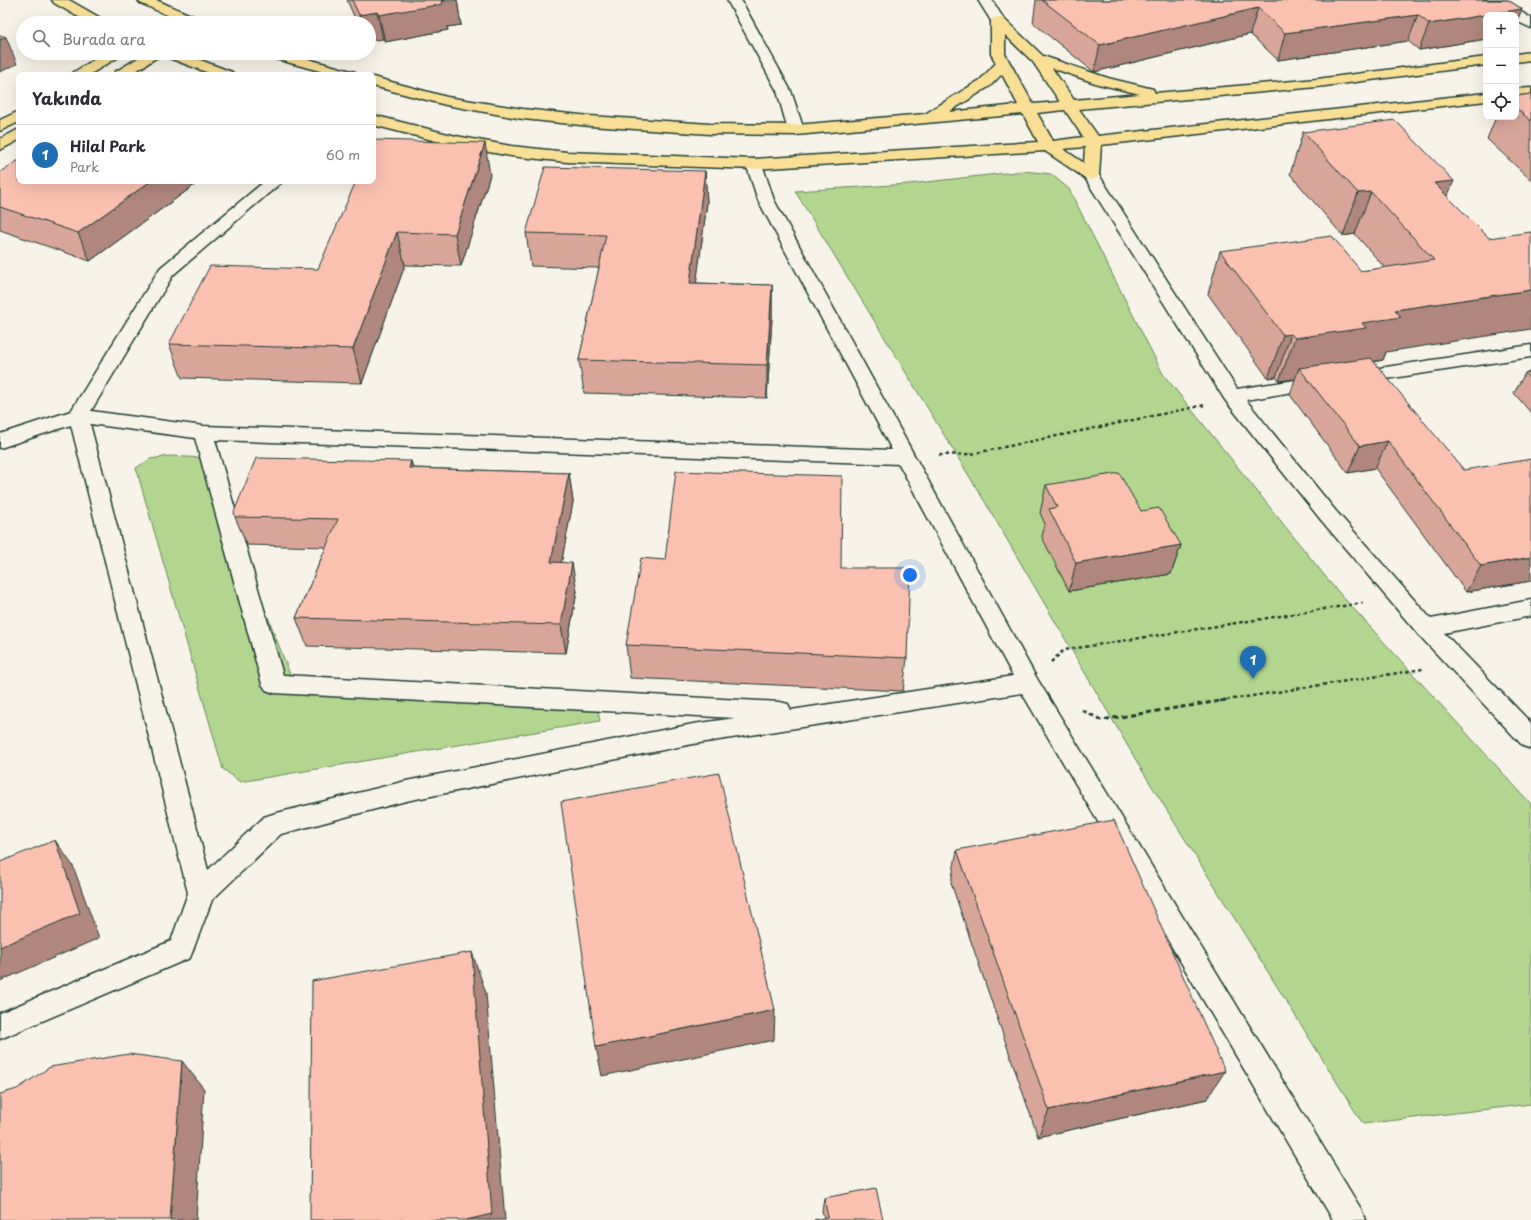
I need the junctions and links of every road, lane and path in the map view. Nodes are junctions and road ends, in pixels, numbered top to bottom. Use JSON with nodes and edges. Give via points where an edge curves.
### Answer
{"nodes":[{"id":1,"x":59,"y":0,"type":"edge"},
{"id":2,"x":145,"y":0,"type":"edge"},
{"id":3,"x":734,"y":0,"type":"edge"},
{"id":4,"x":984,"y":0,"type":"edge"},
{"id":5,"x":1491,"y":0,"type":"edge"},
{"id":6,"x":79,"y":16,"type":"edge"},
{"id":7,"x":171,"y":16,"type":"edge"},
{"id":8,"x":998,"y":20,"type":"junction"},
{"id":9,"x":1531,"y":24,"type":"edge"},
{"id":10,"x":1531,"y":56,"type":"edge"},
{"id":11,"x":1519,"y":58,"type":"edge"},
{"id":12,"x":1038,"y":59,"type":"junction"},
{"id":13,"x":86,"y":60,"type":"edge"},
{"id":14,"x":103,"y":60,"type":"edge"},
{"id":15,"x":145,"y":60,"type":"edge"},
{"id":16,"x":187,"y":60,"type":"edge"},
{"id":17,"x":295,"y":60,"type":"edge"},
{"id":18,"x":1483,"y":62,"type":"edge"},
{"id":19,"x":1003,"y":64,"type":"junction"},
{"id":20,"x":81,"y":72,"type":"edge"},
{"id":21,"x":83,"y":72,"type":"edge"},
{"id":22,"x":125,"y":72,"type":"edge"},
{"id":23,"x":220,"y":72,"type":"edge"},
{"id":24,"x":339,"y":72,"type":"edge"},
{"id":25,"x":376,"y":82,"type":"edge"},
{"id":26,"x":1531,"y":92,"type":"edge"},
{"id":27,"x":1519,"y":93,"type":"edge"},
{"id":28,"x":1166,"y":96,"type":"junction"},
{"id":29,"x":1483,"y":96,"type":"edge"},
{"id":30,"x":1070,"y":105,"type":"junction"},
{"id":31,"x":1028,"y":109,"type":"junction"},
{"id":32,"x":16,"y":118,"type":"edge"},
{"id":33,"x":928,"y":118,"type":"junction"},
{"id":34,"x":376,"y":121,"type":"edge"},
{"id":35,"x":0,"y":126,"type":"edge"},
{"id":36,"x":796,"y":130,"type":"junction"},
{"id":37,"x":16,"y":136,"type":"edge"},
{"id":38,"x":1093,"y":140,"type":"junction"},
{"id":39,"x":0,"y":145,"type":"edge"},
{"id":40,"x":1048,"y":146,"type":"junction"},
{"id":41,"x":754,"y":164,"type":"junction"},
{"id":42,"x":1091,"y":175,"type":"junction"},
{"id":43,"x":271,"y":184,"type":"edge"},
{"id":44,"x":1531,"y":351,"type":"edge"},
{"id":45,"x":1232,"y":396,"type":"junction"},
{"id":46,"x":78,"y":416,"type":"junction"},
{"id":47,"x":203,"y":433,"type":"junction"},
{"id":48,"x":0,"y":441,"type":"edge"},
{"id":49,"x":904,"y":457,"type":"junction"},
{"id":50,"x":1400,"y":597,"type":"junction"},
{"id":51,"x":1531,"y":608,"type":"edge"},
{"id":52,"x":1426,"y":628,"type":"junction"},
{"id":53,"x":1460,"y":663,"type":"junction"},
{"id":54,"x":1028,"y":683,"type":"junction"},
{"id":55,"x":1081,"y":710,"type":"dead end"},
{"id":56,"x":822,"y":713,"type":"junction"},
{"id":57,"x":1531,"y":739,"type":"edge"},
{"id":58,"x":201,"y":893,"type":"junction"},
{"id":59,"x":0,"y":1026,"type":"edge"},
{"id":60,"x":1350,"y":1220,"type":"edge"}],
"edges":[{"from":1,"to":6,"type":"main road"},
{"from":2,"to":7,"type":"main road"},
{"from":3,"to":36,"type":"street","via":[[784,91]]},
{"from":4,"to":8,"type":"street"},
{"from":5,"to":9,"type":"street"},
{"from":8,"to":12,"type":"main road"},
{"from":8,"to":19,"type":"main road","via":[[998,54]]},
{"from":10,"to":11,"type":"main road"},
{"from":12,"to":28,"type":"main road","via":[[1103,81]]},
{"from":12,"to":30,"type":"main road"},
{"from":13,"to":20,"type":"main road"},
{"from":14,"to":21,"type":"main road"},
{"from":15,"to":22,"type":"main road"},
{"from":16,"to":23,"type":"main road"},
{"from":17,"to":24,"type":"main road"},
{"from":18,"to":28,"type":"main road","via":[[1317,83]]},
{"from":19,"to":31,"type":"main road"},
{"from":19,"to":33,"type":"main road","via":[[985,83]]},
{"from":25,"to":36,"type":"main road","via":[[446,101],[523,114],[710,129]]},
{"from":26,"to":27,"type":"main road"},
{"from":28,"to":30,"type":"main road"},
{"from":29,"to":38,"type":"main road"},
{"from":30,"to":31,"type":"main road"},
{"from":30,"to":38,"type":"main road"},
{"from":31,"to":33,"type":"main road"},
{"from":31,"to":40,"type":"main road"},
{"from":32,"to":35,"type":"main road"},
{"from":33,"to":36,"type":"main road"},
{"from":34,"to":41,"type":"main road","via":[[456,141],[511,151],[567,157]]},
{"from":37,"to":39,"type":"main road"},
{"from":38,"to":40,"type":"main road"},
{"from":38,"to":42,"type":"main road"},
{"from":40,"to":41,"type":"main road"},
{"from":40,"to":42,"type":"main road"},
{"from":41,"to":49,"type":"street","via":[[766,200]]},
{"from":42,"to":45,"type":"street"},
{"from":43,"to":46,"type":"street","via":[[166,272]]},
{"from":44,"to":45,"type":"street"},
{"from":45,"to":49,"type":"path","via":[[1199,407],[971,454]]},
{"from":45,"to":50,"type":"street","via":[[1328,516]]},
{"from":46,"to":47,"type":"street"},
{"from":46,"to":48,"type":"street"},
{"from":46,"to":58,"type":"street"},
{"from":47,"to":49,"type":"street"},
{"from":47,"to":56,"type":"street","via":[[274,684]]},
{"from":49,"to":54,"type":"street"},
{"from":50,"to":52,"type":"street"},
{"from":50,"to":54,"type":"path","via":[[1064,650]]},
{"from":51,"to":52,"type":"street"},
{"from":52,"to":53,"type":"street"},
{"from":53,"to":55,"type":"path","via":[[1101,720]]},
{"from":53,"to":57,"type":"street"},
{"from":54,"to":56,"type":"street"},
{"from":54,"to":60,"type":"street"},
{"from":56,"to":58,"type":"street","via":[[694,734],[414,789],[273,825]]},
{"from":58,"to":59,"type":"street","via":[[181,949]]}]}
